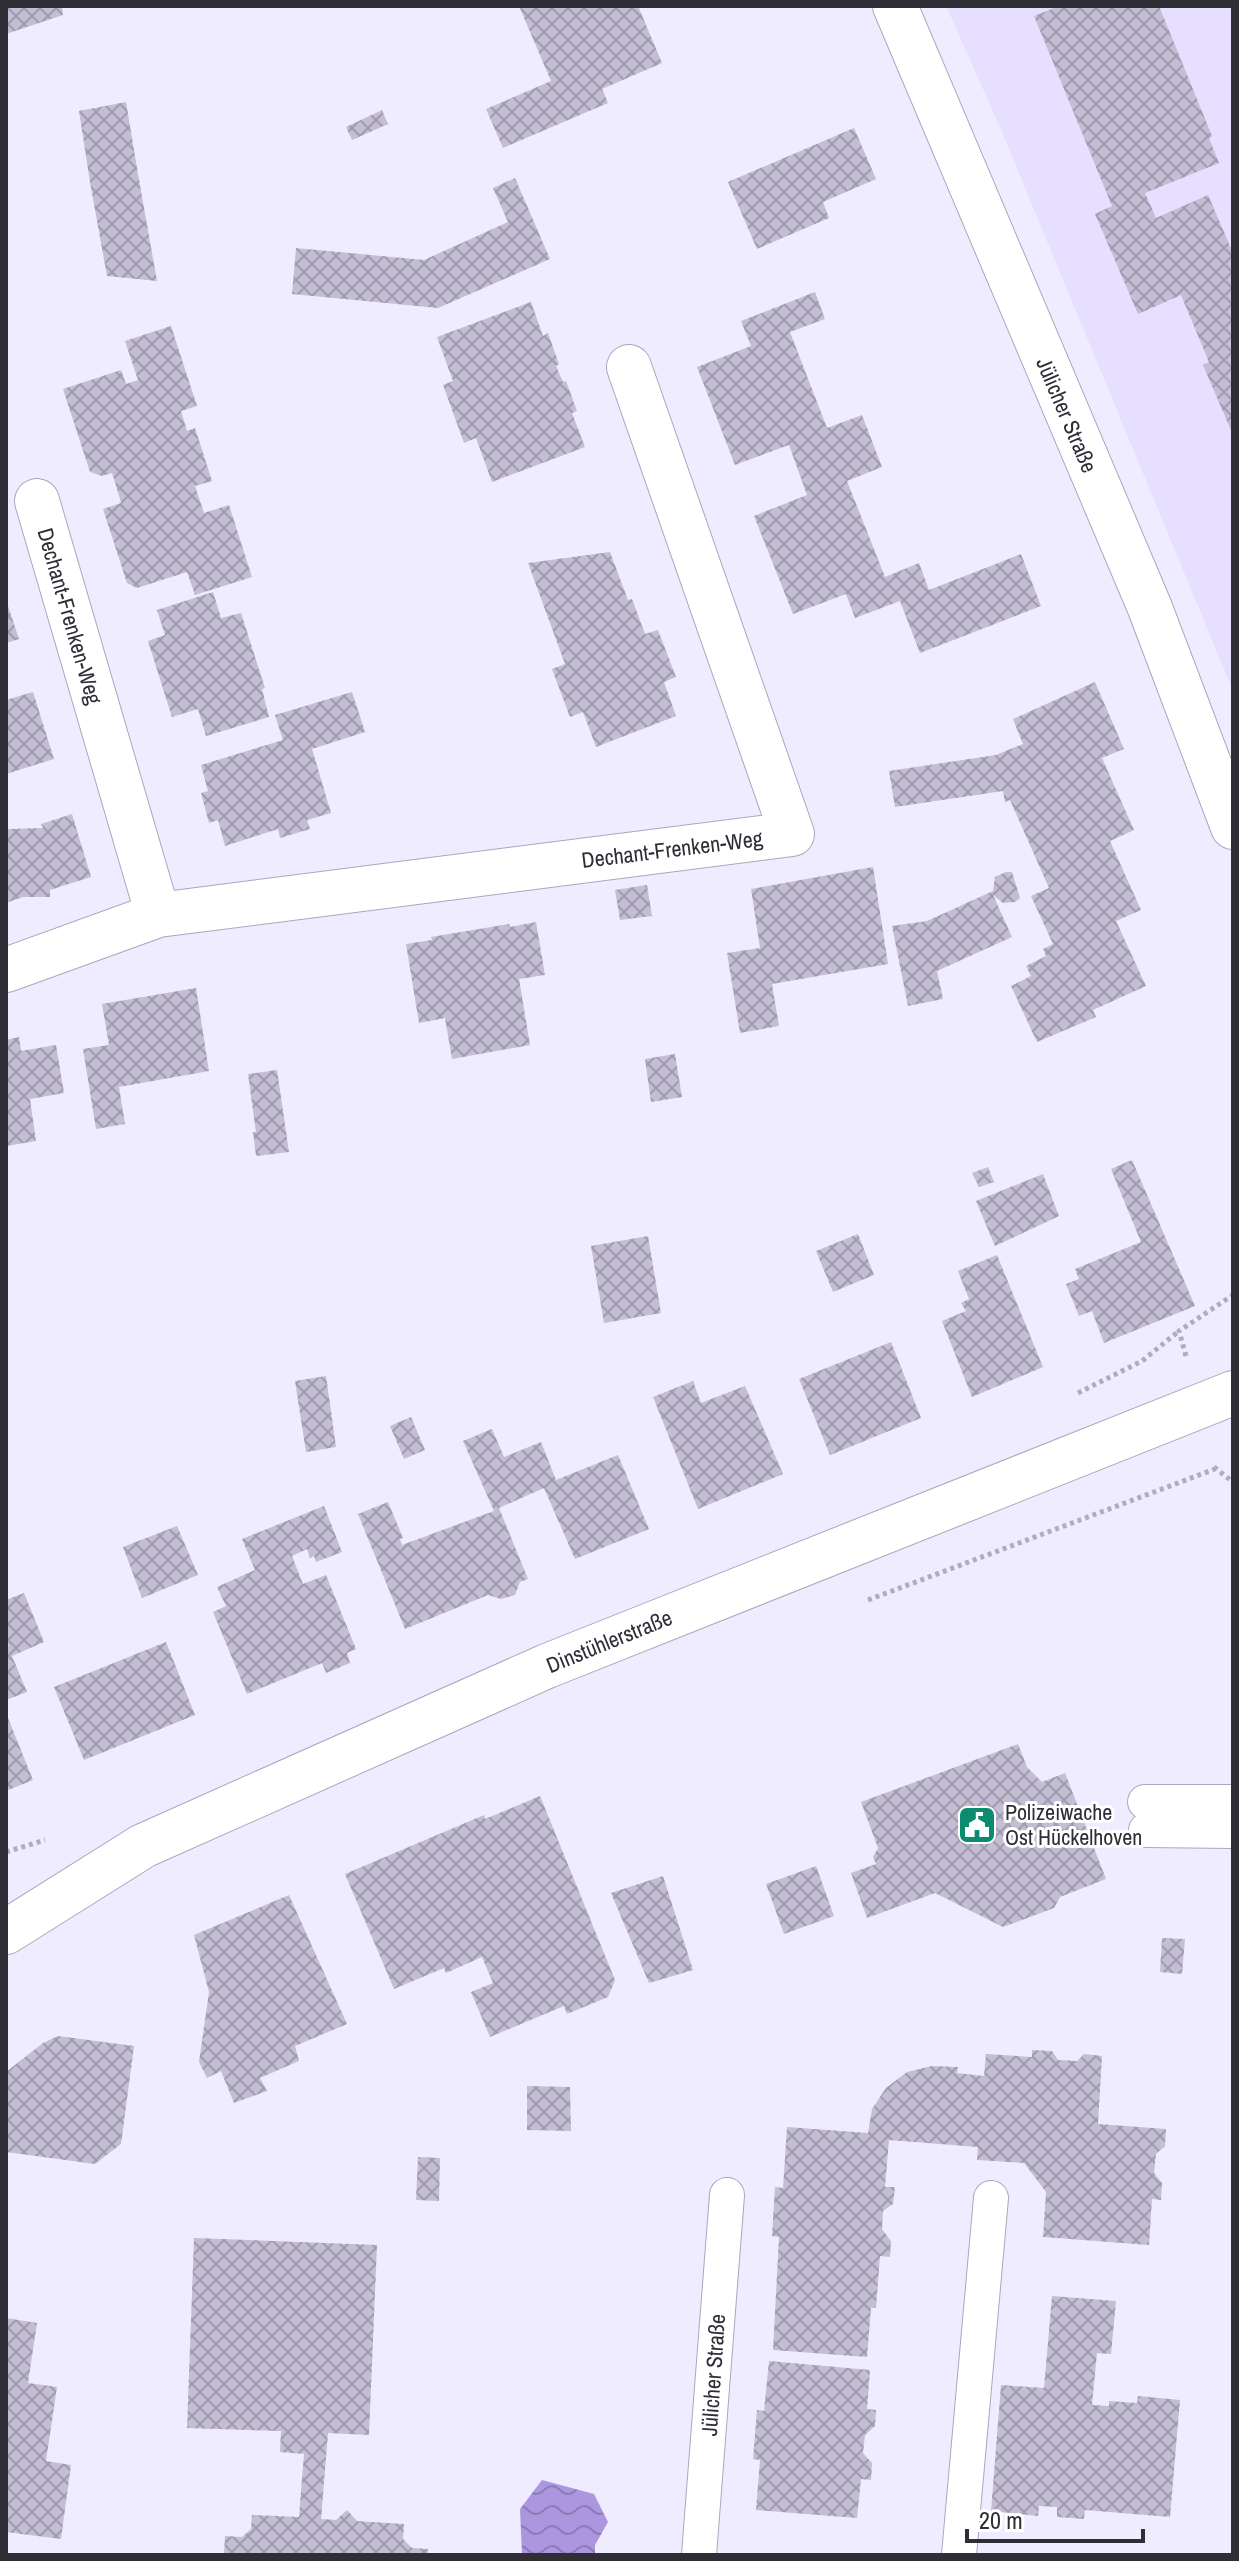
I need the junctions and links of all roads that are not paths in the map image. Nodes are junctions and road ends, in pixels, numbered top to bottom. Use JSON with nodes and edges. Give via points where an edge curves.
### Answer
{"nodes":[{"id":1,"x":895,"y":6,"type":"edge"},
{"id":2,"x":629,"y":367,"type":"dead end"},
{"id":3,"x":37,"y":501,"type":"dead end"},
{"id":4,"x":1233,"y":827,"type":"edge"},
{"id":5,"x":158,"y":915,"type":"junction"},
{"id":6,"x":6,"y":970,"type":"edge"},
{"id":7,"x":1217,"y":1400,"type":"edge"},
{"id":8,"x":1233,"y":1802,"type":"edge"},
{"id":9,"x":1233,"y":1831,"type":"edge"},
{"id":10,"x":6,"y":1932,"type":"edge"},
{"id":11,"x":727,"y":2195,"type":"dead end"},
{"id":12,"x":991,"y":2198,"type":"dead end"},
{"id":13,"x":699,"y":2555,"type":"edge"},
{"id":14,"x":959,"y":2555,"type":"edge"}],
"edges":[{"from":1,"to":4,"type":"main road","name":"Jülicher Straße","via":[[1150,608]]},
{"from":2,"to":5,"type":"main road","name":"Dechant-Frenken-Weg","via":[[792,834]]},
{"from":3,"to":5,"type":"main road","name":"Dechant-Frenken-Weg"},
{"from":5,"to":6,"type":"main road","name":"Dechant-Frenken-Weg"},
{"from":7,"to":10,"type":"main road","name":"Dinstühlerstraße","via":[[547,1666],[143,1846]]},
{"from":8,"to":9,"type":"lane","via":[[1145,1816]]},
{"from":11,"to":13,"type":"lane","name":"Jülicher Straße"},
{"from":12,"to":14,"type":"lane"}]}
